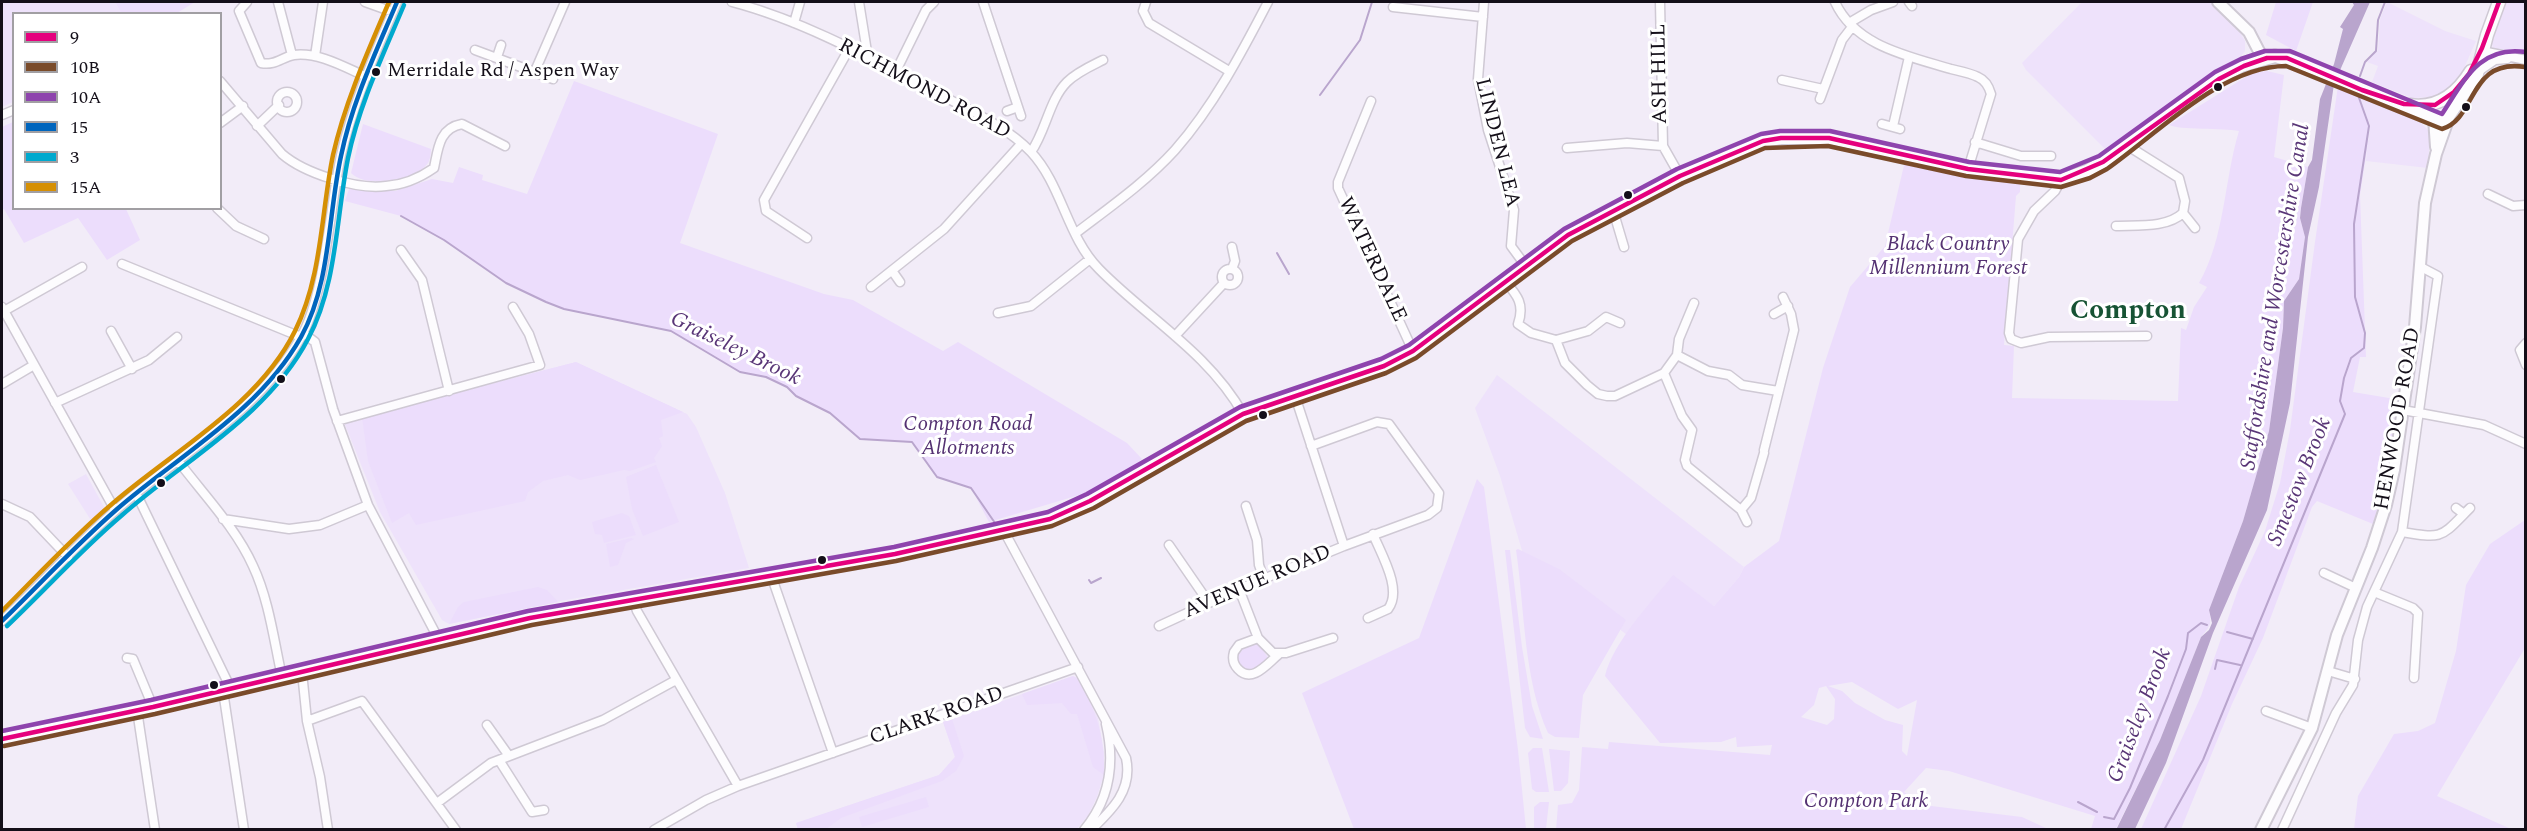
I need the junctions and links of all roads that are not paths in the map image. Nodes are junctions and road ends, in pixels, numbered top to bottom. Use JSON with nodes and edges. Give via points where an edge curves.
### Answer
{"nodes":[{"id":1,"x":247,"y":2,"type":"edge"},
{"id":2,"x":278,"y":2,"type":"edge"},
{"id":3,"x":323,"y":2,"type":"edge"},
{"id":4,"x":365,"y":2,"type":"edge"},
{"id":5,"x":397,"y":2,"type":"edge"},
{"id":6,"x":565,"y":2,"type":"edge"},
{"id":7,"x":732,"y":2,"type":"edge"},
{"id":8,"x":800,"y":2,"type":"edge"},
{"id":9,"x":859,"y":2,"type":"edge"},
{"id":10,"x":934,"y":2,"type":"edge"},
{"id":11,"x":983,"y":2,"type":"edge"},
{"id":12,"x":1146,"y":2,"type":"edge"},
{"id":13,"x":1268,"y":2,"type":"edge"},
{"id":14,"x":1484,"y":2,"type":"edge"},
{"id":15,"x":1660,"y":2,"type":"edge"},
{"id":16,"x":1835,"y":2,"type":"edge"},
{"id":17,"x":1893,"y":2,"type":"edge"},
{"id":18,"x":2218,"y":2,"type":"edge"},
{"id":19,"x":2499,"y":2,"type":"edge"},
{"id":20,"x":1393,"y":7,"type":"dead end"},
{"id":21,"x":393,"y":12,"type":"junction"},
{"id":22,"x":1483,"y":17,"type":"junction"},
{"id":23,"x":794,"y":23,"type":"junction"},
{"id":24,"x":1851,"y":25,"type":"junction"},
{"id":25,"x":501,"y":45,"type":"dead end"},
{"id":26,"x":849,"y":48,"type":"junction"},
{"id":27,"x":475,"y":50,"type":"dead end"},
{"id":28,"x":2482,"y":51,"type":"junction"},
{"id":29,"x":292,"y":56,"type":"junction"},
{"id":30,"x":315,"y":56,"type":"junction"},
{"id":31,"x":497,"y":57,"type":"junction"},
{"id":32,"x":1909,"y":57,"type":"junction"},
{"id":33,"x":868,"y":58,"type":"junction"},
{"id":34,"x":2263,"y":59,"type":"junction"},
{"id":35,"x":2521,"y":59,"type":"edge"},
{"id":36,"x":1102,"y":60,"type":"dead end"},
{"id":37,"x":535,"y":71,"type":"junction"},
{"id":38,"x":896,"y":71,"type":"junction"},
{"id":39,"x":1229,"y":71,"type":"junction"},
{"id":40,"x":2477,"y":74,"type":"junction"},
{"id":41,"x":367,"y":77,"type":"junction"},
{"id":42,"x":554,"y":79,"type":"dead end"},
{"id":43,"x":1782,"y":80,"type":"dead end"},
{"id":44,"x":222,"y":83,"type":"edge"},
{"id":45,"x":1823,"y":89,"type":"junction"},
{"id":46,"x":1820,"y":99,"type":"dead end"},
{"id":47,"x":1371,"y":101,"type":"dead end"},
{"id":48,"x":279,"y":105,"type":"dead end"},
{"id":49,"x":243,"y":106,"type":"junction"},
{"id":50,"x":2436,"y":108,"type":"junction"},
{"id":51,"x":1007,"y":111,"type":"dead end"},
{"id":52,"x":2450,"y":116,"type":"junction"},
{"id":53,"x":222,"y":122,"type":"edge"},
{"id":54,"x":1882,"y":124,"type":"dead end"},
{"id":55,"x":257,"y":126,"type":"junction"},
{"id":56,"x":1975,"y":142,"type":"junction"},
{"id":57,"x":1021,"y":144,"type":"junction"},
{"id":58,"x":505,"y":146,"type":"dead end"},
{"id":59,"x":1663,"y":146,"type":"junction"},
{"id":60,"x":2128,"y":146,"type":"junction"},
{"id":61,"x":1567,"y":148,"type":"dead end"},
{"id":62,"x":1030,"y":152,"type":"junction"},
{"id":63,"x":2046,"y":154,"type":"dead end"},
{"id":64,"x":2436,"y":154,"type":"junction"},
{"id":65,"x":1968,"y":169,"type":"junction"},
{"id":66,"x":1680,"y":176,"type":"junction"},
{"id":67,"x":336,"y":178,"type":"junction"},
{"id":68,"x":2061,"y":180,"type":"junction"},
{"id":69,"x":2488,"y":194,"type":"dead end"},
{"id":70,"x":2526,"y":205,"type":"edge"},
{"id":71,"x":220,"y":210,"type":"edge"},
{"id":72,"x":1612,"y":210,"type":"junction"},
{"id":73,"x":2183,"y":213,"type":"junction"},
{"id":74,"x":2116,"y":226,"type":"dead end"},
{"id":75,"x":2195,"y":228,"type":"dead end"},
{"id":76,"x":1076,"y":233,"type":"junction"},
{"id":77,"x":807,"y":238,"type":"dead end"},
{"id":78,"x":264,"y":239,"type":"dead end"},
{"id":79,"x":1232,"y":247,"type":"dead end"},
{"id":80,"x":1624,"y":247,"type":"dead end"},
{"id":81,"x":401,"y":250,"type":"dead end"},
{"id":82,"x":1090,"y":259,"type":"junction"},
{"id":83,"x":122,"y":264,"type":"dead end"},
{"id":84,"x":1525,"y":265,"type":"junction"},
{"id":85,"x":82,"y":267,"type":"dead end"},
{"id":86,"x":2421,"y":267,"type":"junction"},
{"id":87,"x":893,"y":272,"type":"junction"},
{"id":88,"x":1505,"y":281,"type":"junction"},
{"id":89,"x":900,"y":282,"type":"dead end"},
{"id":90,"x":871,"y":287,"type":"dead end"},
{"id":91,"x":1783,"y":297,"type":"dead end"},
{"id":92,"x":1694,"y":303,"type":"dead end"},
{"id":93,"x":1788,"y":306,"type":"junction"},
{"id":94,"x":513,"y":307,"type":"dead end"},
{"id":95,"x":3,"y":309,"type":"edge"},
{"id":96,"x":998,"y":314,"type":"dead end"},
{"id":97,"x":1774,"y":315,"type":"dead end"},
{"id":98,"x":1620,"y":323,"type":"dead end"},
{"id":99,"x":111,"y":331,"type":"dead end"},
{"id":100,"x":302,"y":335,"type":"junction"},
{"id":101,"x":1175,"y":336,"type":"junction"},
{"id":102,"x":2147,"y":336,"type":"dead end"},
{"id":103,"x":177,"y":337,"type":"dead end"},
{"id":104,"x":1556,"y":340,"type":"junction"},
{"id":105,"x":2526,"y":343,"type":"edge"},
{"id":106,"x":1413,"y":351,"type":"junction"},
{"id":107,"x":1677,"y":354,"type":"junction"},
{"id":108,"x":34,"y":365,"type":"junction"},
{"id":109,"x":2526,"y":365,"type":"edge"},
{"id":110,"x":132,"y":369,"type":"junction"},
{"id":111,"x":1664,"y":373,"type":"junction"},
{"id":112,"x":2,"y":384,"type":"edge"},
{"id":113,"x":449,"y":391,"type":"junction"},
{"id":114,"x":1778,"y":391,"type":"junction"},
{"id":115,"x":1295,"y":396,"type":"junction"},
{"id":116,"x":55,"y":403,"type":"junction"},
{"id":117,"x":2403,"y":410,"type":"junction"},
{"id":118,"x":2418,"y":412,"type":"junction"},
{"id":119,"x":1243,"y":414,"type":"junction"},
{"id":120,"x":337,"y":421,"type":"junction"},
{"id":121,"x":2526,"y":444,"type":"edge"},
{"id":122,"x":1311,"y":446,"type":"junction"},
{"id":123,"x":178,"y":462,"type":"junction"},
{"id":124,"x":136,"y":493,"type":"junction"},
{"id":125,"x":2,"y":504,"type":"edge"},
{"id":126,"x":368,"y":505,"type":"junction"},
{"id":127,"x":1246,"y":506,"type":"dead end"},
{"id":128,"x":2456,"y":508,"type":"dead end"},
{"id":129,"x":115,"y":510,"type":"junction"},
{"id":130,"x":1741,"y":510,"type":"junction"},
{"id":131,"x":223,"y":519,"type":"junction"},
{"id":132,"x":1747,"y":522,"type":"dead end"},
{"id":133,"x":1004,"y":531,"type":"junction"},
{"id":134,"x":2402,"y":532,"type":"junction"},
{"id":135,"x":1374,"y":534,"type":"junction"},
{"id":136,"x":1169,"y":545,"type":"dead end"},
{"id":137,"x":1344,"y":546,"type":"junction"},
{"id":138,"x":68,"y":557,"type":"junction"},
{"id":139,"x":2324,"y":573,"type":"dead end"},
{"id":140,"x":771,"y":575,"type":"junction"},
{"id":141,"x":1264,"y":579,"type":"junction"},
{"id":142,"x":2356,"y":588,"type":"junction"},
{"id":143,"x":1239,"y":589,"type":"junction"},
{"id":144,"x":2374,"y":592,"type":"junction"},
{"id":145,"x":633,"y":599,"type":"junction"},
{"id":146,"x":1209,"y":603,"type":"junction"},
{"id":147,"x":1368,"y":618,"type":"dead end"},
{"id":148,"x":2,"y":621,"type":"edge"},
{"id":149,"x":1159,"y":626,"type":"dead end"},
{"id":150,"x":1258,"y":638,"type":"junction"},
{"id":151,"x":1333,"y":638,"type":"dead end"},
{"id":152,"x":440,"y":640,"type":"junction"},
{"id":153,"x":1278,"y":655,"type":"junction"},
{"id":154,"x":127,"y":658,"type":"dead end"},
{"id":155,"x":1078,"y":667,"type":"junction"},
{"id":156,"x":2328,"y":670,"type":"junction"},
{"id":157,"x":302,"y":672,"type":"junction"},
{"id":158,"x":282,"y":677,"type":"junction"},
{"id":159,"x":2414,"y":678,"type":"dead end"},
{"id":160,"x":2355,"y":679,"type":"junction"},
{"id":161,"x":676,"y":680,"type":"junction"},
{"id":162,"x":227,"y":690,"type":"junction"},
{"id":163,"x":153,"y":707,"type":"junction"},
{"id":164,"x":136,"y":710,"type":"junction"},
{"id":165,"x":2266,"y":711,"type":"dead end"},
{"id":166,"x":1104,"y":717,"type":"junction"},
{"id":167,"x":307,"y":721,"type":"junction"},
{"id":168,"x":487,"y":725,"type":"dead end"},
{"id":169,"x":2312,"y":728,"type":"junction"},
{"id":170,"x":2,"y":739,"type":"edge"},
{"id":171,"x":833,"y":753,"type":"junction"},
{"id":172,"x":509,"y":756,"type":"junction"},
{"id":173,"x":499,"y":760,"type":"junction"},
{"id":174,"x":738,"y":786,"type":"junction"},
{"id":175,"x":437,"y":803,"type":"junction"},
{"id":176,"x":544,"y":810,"type":"dead end"},
{"id":177,"x":155,"y":830,"type":"edge"},
{"id":178,"x":244,"y":830,"type":"edge"},
{"id":179,"x":328,"y":830,"type":"edge"},
{"id":180,"x":456,"y":830,"type":"edge"},
{"id":181,"x":654,"y":830,"type":"edge"},
{"id":182,"x":1084,"y":830,"type":"edge"},
{"id":183,"x":1090,"y":830,"type":"edge"},
{"id":184,"x":2261,"y":830,"type":"edge"},
{"id":185,"x":2282,"y":830,"type":"edge"}],
"edges":[{"from":1,"to":29,"type":"street","via":[[239,11],[261,63],[276,63]]},
{"from":2,"to":29,"type":"street"},
{"from":3,"to":30,"type":"street"},
{"from":4,"to":21,"type":"street"},
{"from":5,"to":21,"type":"street"},
{"from":6,"to":37,"type":"street"},
{"from":7,"to":23,"type":"street","name":"RICHMOND ROAD","via":[[768,11]]},
{"from":8,"to":23,"type":"street"},
{"from":9,"to":33,"type":"street"},
{"from":10,"to":38,"type":"street","via":[[926,10]]},
{"from":11,"to":51,"type":"street","via":[[1020,112]]},
{"from":12,"to":39,"type":"street","via":[[1143,11],[1149,23]]},
{"from":13,"to":39,"type":"street"},
{"from":14,"to":22,"type":"street","name":"LINDEN LEA"},
{"from":15,"to":59,"type":"street","name":"ASH HILL"},
{"from":16,"to":24,"type":"street"},
{"from":17,"to":24,"type":"street","via":[[1871,10]]},
{"from":18,"to":34,"type":"main road","via":[[2249,32]]},
{"from":19,"to":28,"type":"highway"},
{"from":20,"to":22,"type":"street"},
{"from":21,"to":41,"type":"street"},
{"from":22,"to":84,"type":"street","name":"LINDEN LEA","via":[[1477,65],[1480,93],[1514,210],[1511,246]]},
{"from":23,"to":26,"type":"street","name":"RICHMOND ROAD"},
{"from":24,"to":32,"type":"street","via":[[1867,39]]},
{"from":24,"to":45,"type":"street"},
{"from":25,"to":31,"type":"street"},
{"from":26,"to":33,"type":"street","name":"RICHMOND ROAD"},
{"from":26,"to":77,"type":"street","via":[[764,200],[766,211],[799,227]]},
{"from":27,"to":31,"type":"street"},
{"from":28,"to":35,"type":"street"},
{"from":28,"to":40,"type":"highway"},
{"from":28,"to":50,"type":"highway","via":[[2468,76]]},
{"from":29,"to":30,"type":"street"},
{"from":30,"to":41,"type":"street"},
{"from":31,"to":37,"type":"street"},
{"from":32,"to":54,"type":"street","via":[[1896,128]]},
{"from":32,"to":56,"type":"street","via":[[1979,77],[1988,86],[1991,94]]},
{"from":33,"to":38,"type":"street","name":"RICHMOND ROAD"},
{"from":34,"to":50,"type":"highway","via":[[2287,58],[2402,104]]},
{"from":34,"to":60,"type":"highway","via":[[2241,66],[2210,84]]},
{"from":35,"to":40,"type":"street","via":[[2495,60]]},
{"from":36,"to":62,"type":"street","via":[[1063,86]]},
{"from":37,"to":42,"type":"street"},
{"from":38,"to":57,"type":"street","name":"RICHMOND ROAD","via":[[988,120]]},
{"from":39,"to":76,"type":"street","via":[[1175,149],[1133,189]]},
{"from":40,"to":52,"type":"highway"},
{"from":41,"to":67,"type":"street"},
{"from":43,"to":45,"type":"street"},
{"from":44,"to":49,"type":"street"},
{"from":45,"to":46,"type":"street"},
{"from":47,"to":106,"type":"street","name":"WATERDALE","via":[[1338,188]]},
{"from":48,"to":55,"type":"street"},
{"from":49,"to":53,"type":"street"},
{"from":49,"to":55,"type":"street"},
{"from":50,"to":52,"type":"highway","via":[[2449,106]]},
{"from":50,"to":52,"type":"highway","via":[[2442,122]]},
{"from":50,"to":64,"type":"main road","name":"HENWOOD ROAD"},
{"from":52,"to":64,"type":"main road","name":"HENWOOD ROAD"},
{"from":55,"to":67,"type":"street","via":[[291,162],[317,175]]},
{"from":56,"to":63,"type":"street","via":[[2021,156]]},
{"from":56,"to":65,"type":"street"},
{"from":57,"to":62,"type":"street","name":"RICHMOND ROAD"},
{"from":57,"to":87,"type":"street","via":[[944,229]]},
{"from":58,"to":67,"type":"street","via":[[471,127],[456,125],[442,137],[434,168],[426,173],[383,187]]},
{"from":59,"to":61,"type":"street","name":"ASH HILL","via":[[1627,143]]},
{"from":59,"to":66,"type":"street","name":"ASH HILL"},
{"from":60,"to":68,"type":"highway","via":[[2087,171]]},
{"from":60,"to":73,"type":"street","via":[[2179,178],[2185,201]]},
{"from":62,"to":76,"type":"street","name":"RICHMOND ROAD"},
{"from":64,"to":86,"type":"main road","name":"HENWOOD ROAD","via":[[2425,203]]},
{"from":65,"to":66,"type":"highway","via":[[1851,141],[1809,137],[1746,146]]},
{"from":65,"to":68,"type":"highway"},
{"from":66,"to":72,"type":"highway"},
{"from":67,"to":100,"type":"street","via":[[320,276]]},
{"from":68,"to":102,"type":"street","via":[[2034,211],[2018,239],[2011,339],[2020,343],[2049,337]]},
{"from":69,"to":70,"type":"street","via":[[2513,206]]},
{"from":71,"to":78,"type":"street","via":[[236,226]]},
{"from":72,"to":80,"type":"street"},
{"from":72,"to":84,"type":"highway"},
{"from":73,"to":74,"type":"street","via":[[2152,225]]},
{"from":73,"to":75,"type":"street"},
{"from":76,"to":82,"type":"street","name":"RICHMOND ROAD"},
{"from":79,"to":101,"type":"street","via":[[1232,269],[1237,280],[1231,285],[1224,283]]},
{"from":81,"to":113,"type":"street","via":[[422,280]]},
{"from":82,"to":96,"type":"street","via":[[1031,306]]},
{"from":82,"to":101,"type":"street","name":"RICHMOND ROAD"},
{"from":83,"to":100,"type":"street"},
{"from":84,"to":88,"type":"highway"},
{"from":85,"to":95,"type":"street","via":[[72,267]]},
{"from":86,"to":117,"type":"main road","name":"HENWOOD ROAD"},
{"from":86,"to":118,"type":"street","name":"HENWOOD ROAD","via":[[2438,276]]},
{"from":87,"to":89,"type":"street"},
{"from":87,"to":90,"type":"street"},
{"from":88,"to":104,"type":"street","via":[[1521,302],[1518,324],[1531,333]]},
{"from":88,"to":106,"type":"highway"},
{"from":91,"to":93,"type":"street"},
{"from":92,"to":107,"type":"street"},
{"from":93,"to":97,"type":"street"},
{"from":93,"to":114,"type":"street","via":[[1794,330]]},
{"from":94,"to":113,"type":"street","via":[[529,334],[540,365]]},
{"from":95,"to":108,"type":"street"},
{"from":98,"to":104,"type":"street","via":[[1606,317],[1588,331]]},
{"from":99,"to":110,"type":"street","via":[[111,342]]},
{"from":100,"to":120,"type":"street","via":[[315,342]]},
{"from":100,"to":123,"type":"street","via":[[262,389]]},
{"from":101,"to":119,"type":"street","name":"RICHMOND ROAD","via":[[1226,389]]},
{"from":103,"to":110,"type":"street","via":[[172,349]]},
{"from":104,"to":111,"type":"street","via":[[1565,363],[1598,394],[1616,396]]},
{"from":105,"to":109,"type":"street","via":[[2520,350]]},
{"from":106,"to":115,"type":"highway","via":[[1384,366]]},
{"from":107,"to":111,"type":"street"},
{"from":107,"to":114,"type":"street","via":[[1708,371],[1729,375],[1742,385]]},
{"from":108,"to":112,"type":"street"},
{"from":108,"to":116,"type":"street"},
{"from":110,"to":116,"type":"street"},
{"from":111,"to":130,"type":"street","via":[[1682,417],[1692,430],[1687,466]]},
{"from":113,"to":120,"type":"street"},
{"from":114,"to":130,"type":"street","via":[[1751,498]]},
{"from":115,"to":119,"type":"highway"},
{"from":115,"to":122,"type":"street","name":"AVENUE ROAD"},
{"from":116,"to":129,"type":"street"},
{"from":117,"to":118,"type":"street"},
{"from":117,"to":142,"type":"main road","name":"HENWOOD ROAD","via":[[2386,505]]},
{"from":118,"to":121,"type":"street","via":[[2484,425]]},
{"from":118,"to":134,"type":"street","name":"HENWOOD ROAD"},
{"from":119,"to":133,"type":"highway","via":[[1078,508]]},
{"from":120,"to":126,"type":"street"},
{"from":122,"to":135,"type":"street","via":[[1377,422],[1393,427],[1437,489],[1439,502],[1428,515]]},
{"from":122,"to":137,"type":"street","name":"AVENUE ROAD"},
{"from":123,"to":124,"type":"street"},
{"from":123,"to":131,"type":"street"},
{"from":124,"to":129,"type":"street"},
{"from":124,"to":162,"type":"street"},
{"from":125,"to":138,"type":"street","via":[[30,517]]},
{"from":126,"to":131,"type":"street","via":[[320,525],[289,529]]},
{"from":126,"to":152,"type":"street"},
{"from":127,"to":141,"type":"street"},
{"from":128,"to":134,"type":"street","name":"HENWOOD ROAD","via":[[2467,511],[2441,535]]},
{"from":129,"to":138,"type":"street"},
{"from":130,"to":132,"type":"street"},
{"from":131,"to":158,"type":"street","via":[[250,558],[259,582]]},
{"from":133,"to":140,"type":"highway"},
{"from":133,"to":155,"type":"street"},
{"from":134,"to":144,"type":"street","name":"HENWOOD ROAD"},
{"from":135,"to":137,"type":"street"},
{"from":135,"to":147,"type":"street","via":[[1394,597],[1389,609]]},
{"from":136,"to":146,"type":"street"},
{"from":137,"to":141,"type":"street","name":"AVENUE ROAD"},
{"from":138,"to":148,"type":"street"},
{"from":139,"to":142,"type":"street"},
{"from":140,"to":145,"type":"highway"},
{"from":140,"to":171,"type":"street"},
{"from":141,"to":143,"type":"street","name":"AVENUE ROAD"},
{"from":142,"to":156,"type":"main road","name":"HENWOOD ROAD"},
{"from":143,"to":146,"type":"street","name":"AVENUE ROAD"},
{"from":143,"to":150,"type":"street"},
{"from":144,"to":159,"type":"street","via":[[2418,613],[2411,664]]},
{"from":144,"to":160,"type":"street","name":"HENWOOD ROAD","via":[[2358,640]]},
{"from":145,"to":152,"type":"highway"},
{"from":145,"to":161,"type":"street"},
{"from":146,"to":149,"type":"street","name":"AVENUE ROAD"},
{"from":150,"to":153,"type":"street"},
{"from":150,"to":153,"type":"street","via":[[1239,645],[1234,652],[1234,664],[1240,672],[1257,673]]},
{"from":151,"to":153,"type":"street"},
{"from":152,"to":157,"type":"highway"},
{"from":154,"to":163,"type":"street","via":[[133,660]]},
{"from":155,"to":166,"type":"street"},
{"from":155,"to":171,"type":"street","name":"CLARK ROAD"},
{"from":156,"to":160,"type":"street"},
{"from":156,"to":169,"type":"main road","name":"HENWOOD ROAD"},
{"from":157,"to":158,"type":"highway"},
{"from":157,"to":167,"type":"street"},
{"from":158,"to":162,"type":"highway"},
{"from":160,"to":185,"type":"street","name":"HENWOOD ROAD"},
{"from":161,"to":172,"type":"street","via":[[603,720]]},
{"from":161,"to":174,"type":"street"},
{"from":162,"to":163,"type":"highway"},
{"from":162,"to":178,"type":"street"},
{"from":163,"to":164,"type":"highway"},
{"from":164,"to":170,"type":"highway"},
{"from":164,"to":177,"type":"street"},
{"from":165,"to":169,"type":"street"},
{"from":166,"to":182,"type":"street","via":[[1110,752],[1109,780],[1102,802]]},
{"from":166,"to":183,"type":"street","via":[[1126,758],[1127,779],[1120,799]]},
{"from":167,"to":175,"type":"street","via":[[362,700]]},
{"from":167,"to":179,"type":"street"},
{"from":168,"to":172,"type":"street"},
{"from":169,"to":184,"type":"main road","name":"HENWOOD ROAD"},
{"from":171,"to":174,"type":"street","name":"CLARK ROAD"},
{"from":172,"to":173,"type":"street"},
{"from":173,"to":175,"type":"street"},
{"from":173,"to":176,"type":"street","via":[[532,812]]},
{"from":174,"to":181,"type":"street","name":"CLARK ROAD"},
{"from":175,"to":180,"type":"street"}]}
